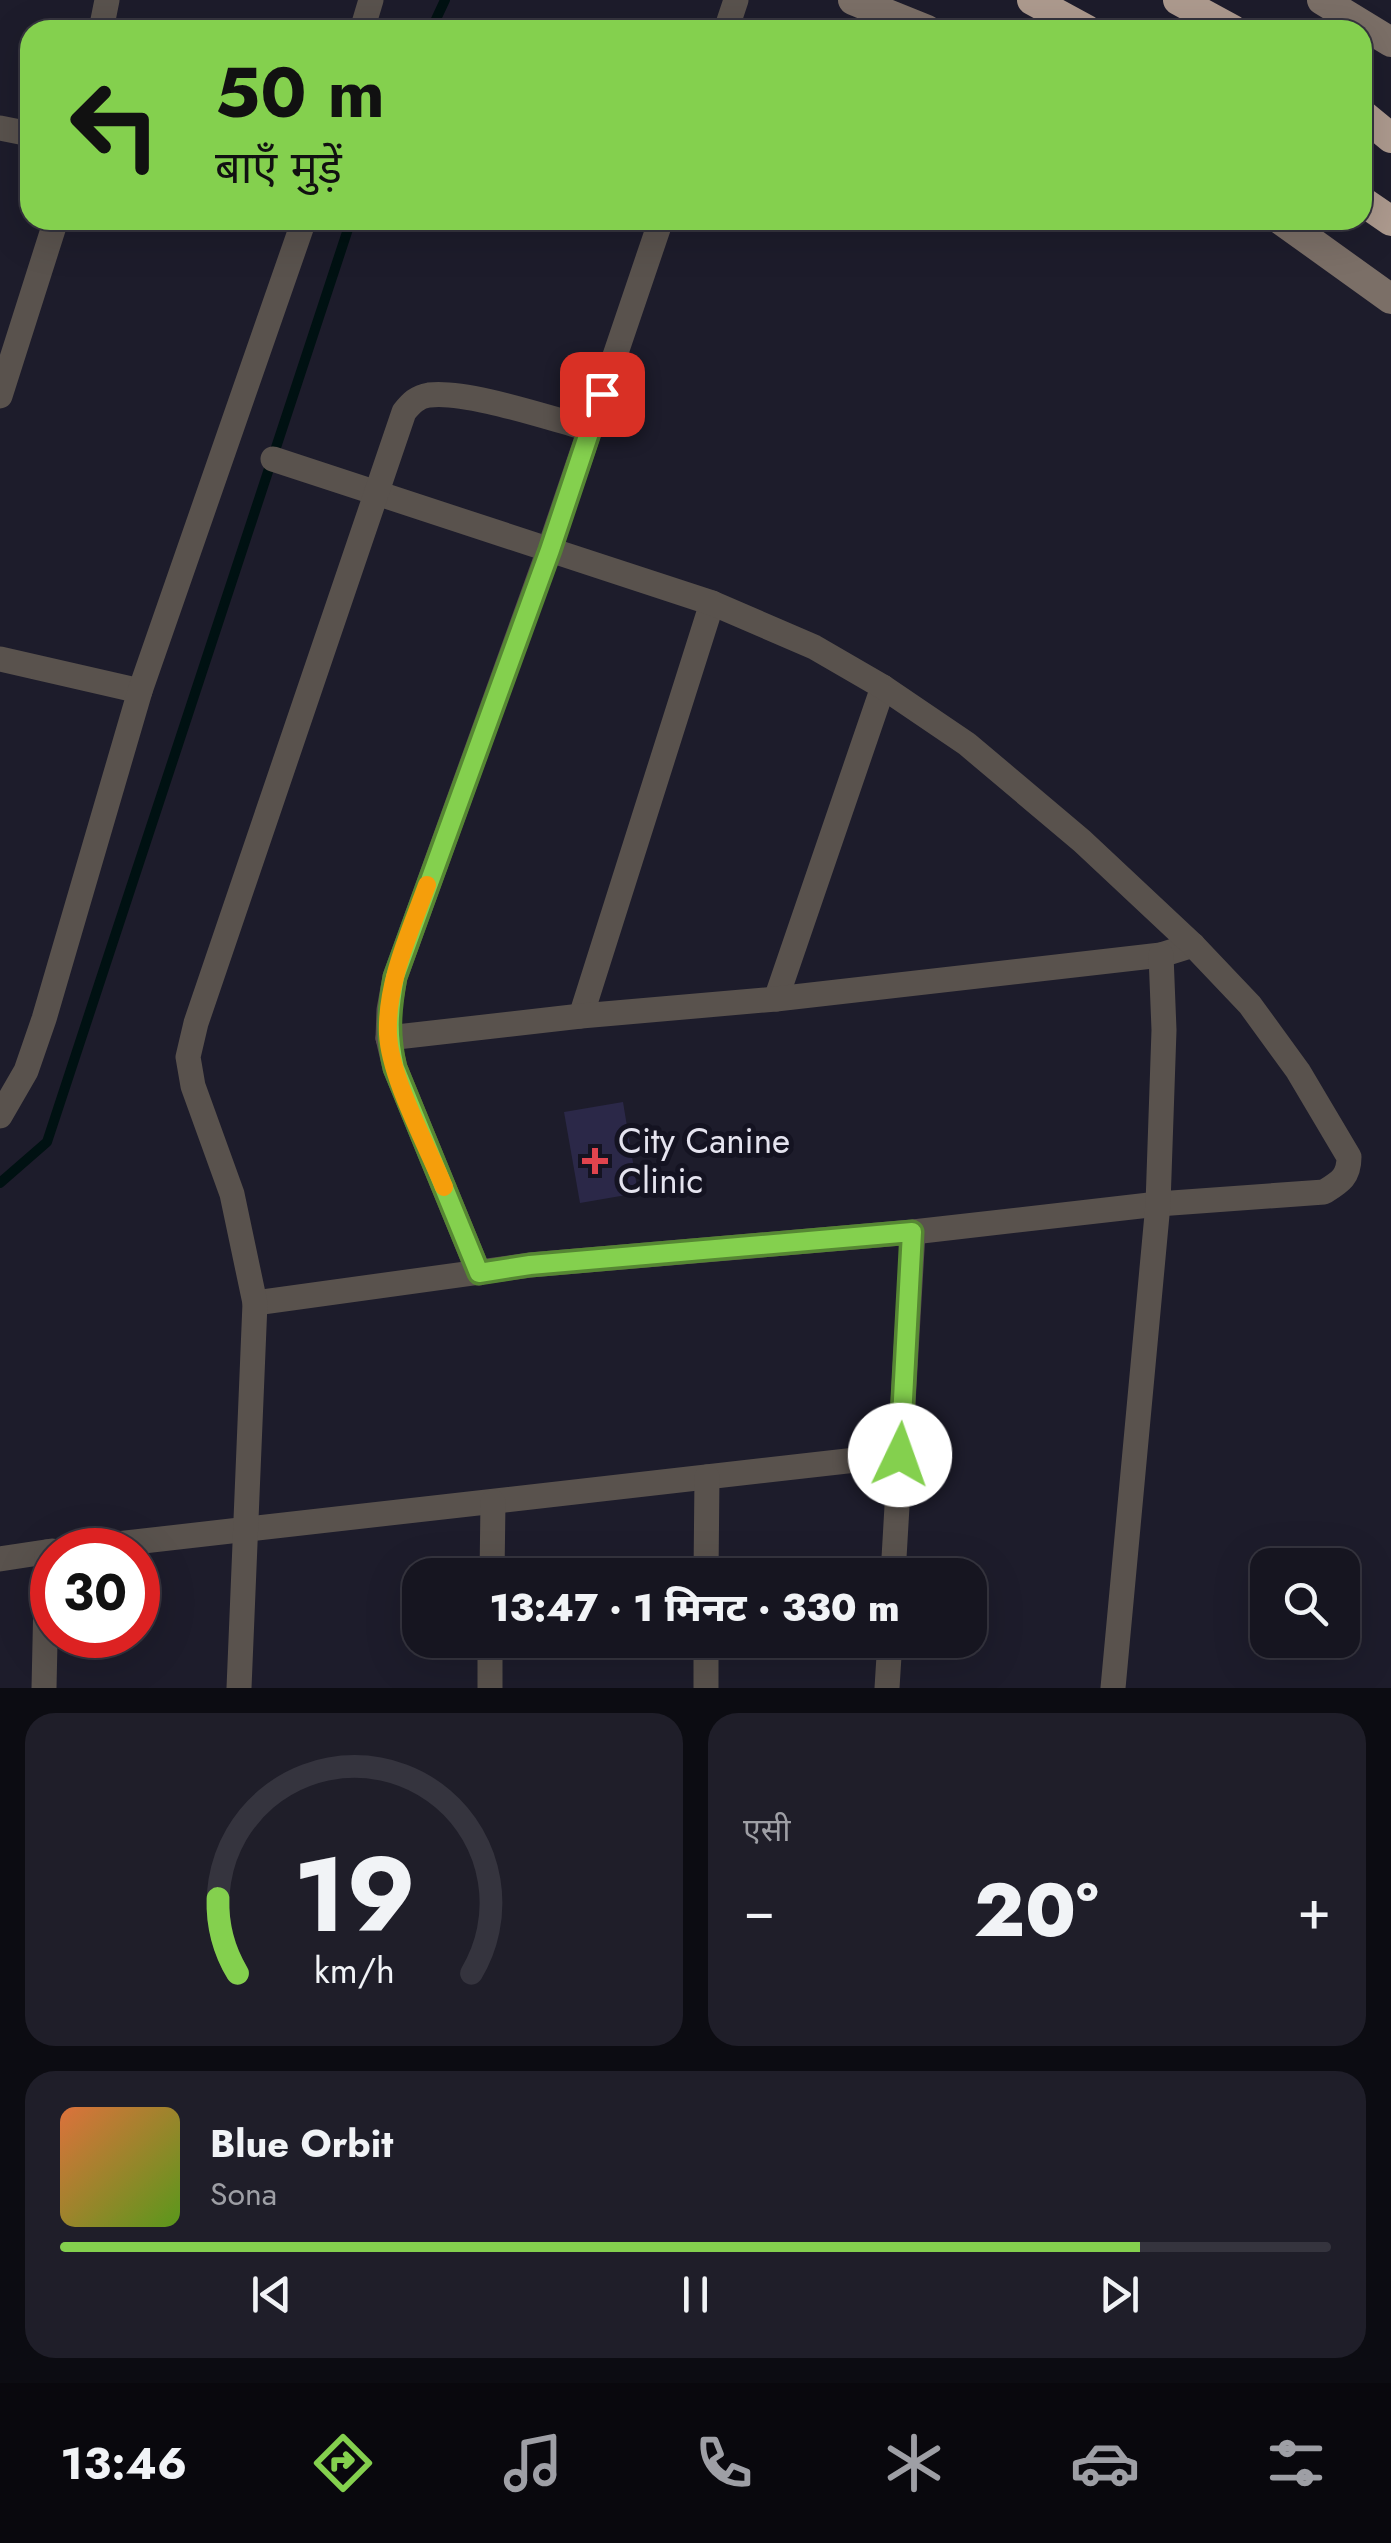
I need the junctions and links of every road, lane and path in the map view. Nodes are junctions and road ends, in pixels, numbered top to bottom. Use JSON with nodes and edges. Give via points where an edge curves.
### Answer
{"nodes":[{"id":1,"x":852,"y":0,"type":"edge"},
{"id":2,"x":1032,"y":0,"type":"edge"},
{"id":3,"x":1178,"y":0,"type":"edge"},
{"id":4,"x":1322,"y":0,"type":"edge"},
{"id":5,"x":902,"y":20,"type":"edge"},
{"id":6,"x":1069,"y":20,"type":"edge"},
{"id":7,"x":1214,"y":20,"type":"edge"},
{"id":8,"x":1355,"y":20,"type":"edge"},
{"id":9,"x":53,"y":230,"type":"edge"},
{"id":10,"x":301,"y":230,"type":"edge"},
{"id":11,"x":658,"y":230,"type":"edge"},
{"id":12,"x":1295,"y":230,"type":"edge"},
{"id":13,"x":1391,"y":298,"type":"edge"},
{"id":14,"x":0,"y":396,"type":"edge"},
{"id":15,"x":590,"y":430,"type":"junction"},
{"id":16,"x":272,"y":459,"type":"dead end"},
{"id":17,"x":378,"y":494,"type":"junction"},
{"id":18,"x":550,"y":550,"type":"junction"},
{"id":19,"x":712,"y":603,"type":"junction"},
{"id":20,"x":0,"y":659,"type":"edge"},
{"id":21,"x":883,"y":687,"type":"junction"},
{"id":22,"x":140,"y":691,"type":"junction"},
{"id":23,"x":1193,"y":945,"type":"junction"},
{"id":24,"x":1161,"y":956,"type":"junction"},
{"id":25,"x":776,"y":999,"type":"junction"},
{"id":26,"x":581,"y":1016,"type":"junction"},
{"id":27,"x":388,"y":1038,"type":"junction"},
{"id":28,"x":0,"y":1116,"type":"edge"},
{"id":29,"x":1158,"y":1204,"type":"junction"},
{"id":30,"x":912,"y":1232,"type":"junction"},
{"id":31,"x":479,"y":1273,"type":"junction"},
{"id":32,"x":255,"y":1302,"type":"junction"},
{"id":33,"x":900,"y":1455,"type":"junction"},
{"id":34,"x":707,"y":1477,"type":"junction"},
{"id":35,"x":493,"y":1502,"type":"junction"},
{"id":36,"x":245,"y":1528,"type":"junction"},
{"id":37,"x":160,"y":1538,"type":"edge"},
{"id":38,"x":30,"y":1555,"type":"edge"},
{"id":39,"x":492,"y":1558,"type":"edge"},
{"id":40,"x":706,"y":1558,"type":"edge"},
{"id":41,"x":894,"y":1558,"type":"edge"},
{"id":42,"x":0,"y":1559,"type":"edge"},
{"id":43,"x":46,"y":1658,"type":"edge"},
{"id":44,"x":490,"y":1658,"type":"edge"},
{"id":45,"x":706,"y":1658,"type":"edge"},
{"id":46,"x":889,"y":1658,"type":"edge"},
{"id":47,"x":44,"y":1688,"type":"edge"},
{"id":48,"x":239,"y":1688,"type":"edge"},
{"id":49,"x":490,"y":1688,"type":"edge"},
{"id":50,"x":706,"y":1688,"type":"edge"},
{"id":51,"x":887,"y":1688,"type":"edge"},
{"id":52,"x":1112,"y":1688,"type":"edge"}],
"edges":[{"from":1,"to":5,"type":"main road"},
{"from":2,"to":6,"type":"highway"},
{"from":3,"to":7,"type":"highway"},
{"from":4,"to":8,"type":"main road"},
{"from":9,"to":14,"type":"street"},
{"from":10,"to":22,"type":"street"},
{"from":11,"to":15,"type":"street"},
{"from":12,"to":13,"type":"main road"},
{"from":15,"to":17,"type":"street","via":[[486,402],[427,395],[404,412]]},
{"from":15,"to":18,"type":"street"},
{"from":16,"to":17,"type":"street"},
{"from":17,"to":18,"type":"street"},
{"from":17,"to":32,"type":"street","via":[[188,1057],[232,1194]]},
{"from":18,"to":19,"type":"street"},
{"from":18,"to":27,"type":"street","via":[[395,977]]},
{"from":19,"to":21,"type":"street","via":[[814,647]]},
{"from":19,"to":26,"type":"street"},
{"from":20,"to":22,"type":"street"},
{"from":21,"to":23,"type":"street","via":[[967,744]]},
{"from":21,"to":25,"type":"street"},
{"from":22,"to":28,"type":"street","via":[[44,1019],[26,1071]]},
{"from":23,"to":24,"type":"street"},
{"from":23,"to":29,"type":"street","via":[[1250,1005],[1298,1071],[1349,1158],[1349,1170],[1324,1192]]},
{"from":24,"to":25,"type":"street"},
{"from":24,"to":29,"type":"street"},
{"from":25,"to":26,"type":"street"},
{"from":26,"to":27,"type":"street"},
{"from":27,"to":31,"type":"street"},
{"from":29,"to":30,"type":"street"},
{"from":29,"to":52,"type":"street"},
{"from":30,"to":31,"type":"street"},
{"from":30,"to":33,"type":"street"},
{"from":31,"to":32,"type":"street"},
{"from":32,"to":36,"type":"street"},
{"from":33,"to":34,"type":"street"},
{"from":33,"to":41,"type":"street"},
{"from":34,"to":35,"type":"street"},
{"from":34,"to":40,"type":"street"},
{"from":35,"to":36,"type":"street"},
{"from":35,"to":39,"type":"street"},
{"from":36,"to":37,"type":"street"},
{"from":36,"to":48,"type":"street"},
{"from":38,"to":42,"type":"street"},
{"from":43,"to":47,"type":"street"},
{"from":44,"to":49,"type":"street"},
{"from":45,"to":50,"type":"street"},
{"from":46,"to":51,"type":"street"}]}
